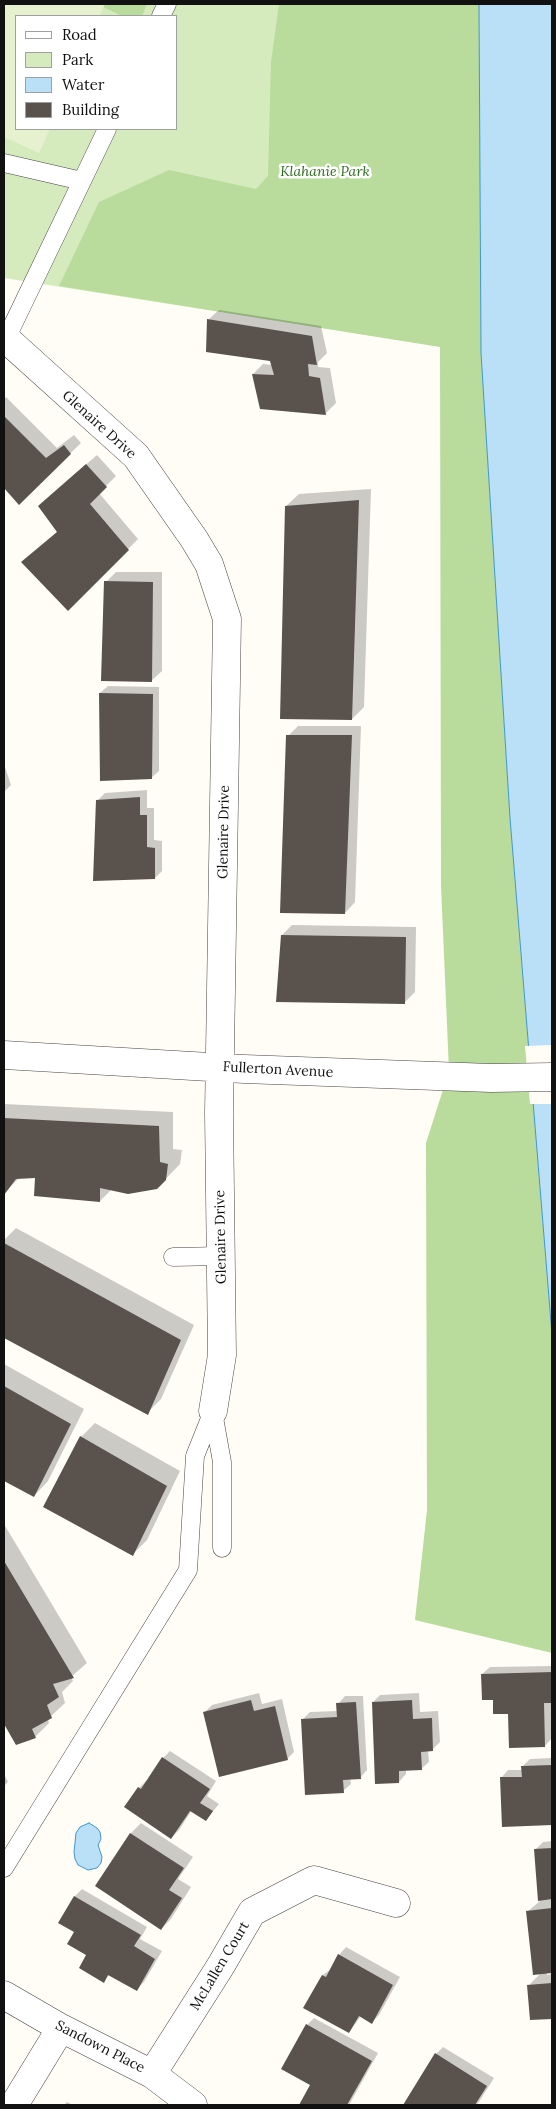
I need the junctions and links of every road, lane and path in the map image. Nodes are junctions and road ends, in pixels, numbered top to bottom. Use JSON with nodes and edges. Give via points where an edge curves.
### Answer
{"nodes":[{"id":1,"x":107,"y":130,"type":"edge"},
{"id":2,"x":4,"y":164,"type":"edge"},
{"id":3,"x":82,"y":182,"type":"junction"},
{"id":4,"x":5,"y":338,"type":"edge"},
{"id":5,"x":4,"y":1055,"type":"edge"},
{"id":6,"x":220,"y":1067,"type":"junction"},
{"id":7,"x":552,"y":1077,"type":"edge"},
{"id":8,"x":221,"y":1256,"type":"junction"},
{"id":9,"x":173,"y":1257,"type":"dead end"},
{"id":10,"x":213,"y":1411,"type":"junction"},
{"id":11,"x":222,"y":1548,"type":"dead end"},
{"id":12,"x":4,"y":1868,"type":"edge"},
{"id":13,"x":396,"y":1903,"type":"dead end"},
{"id":14,"x":4,"y":1995,"type":"edge"},
{"id":15,"x":61,"y":2028,"type":"junction"},
{"id":16,"x":152,"y":2074,"type":"junction"},
{"id":17,"x":14,"y":2105,"type":"edge"},
{"id":18,"x":193,"y":2105,"type":"edge"}],
"edges":[{"from":1,"to":3,"type":"lane"},
{"from":2,"to":3,"type":"lane"},
{"from":3,"to":4,"type":"lane"},
{"from":4,"to":6,"type":"street","name":"Glenaire Drive","via":[[136,456],[209,564],[228,618]]},
{"from":5,"to":6,"type":"street","name":"Fullerton Avenue"},
{"from":6,"to":7,"type":"street","name":"Fullerton Avenue","via":[[491,1078]]},
{"from":6,"to":8,"type":"street","name":"Glenaire Drive"},
{"from":8,"to":9,"type":"lane"},
{"from":8,"to":10,"type":"street","name":"Glenaire Drive","via":[[222,1355]]},
{"from":10,"to":11,"type":"lane","via":[[222,1462]]},
{"from":10,"to":12,"type":"lane","via":[[195,1456],[188,1570]]},
{"from":13,"to":16,"type":"street","name":"McLallen Court","via":[[314,1880],[252,1912]]},
{"from":14,"to":15,"type":"street","name":"Sandown Place"},
{"from":15,"to":16,"type":"street","name":"Sandown Place"},
{"from":15,"to":17,"type":"street"},
{"from":16,"to":18,"type":"street","name":"Sandown Place"}]}
